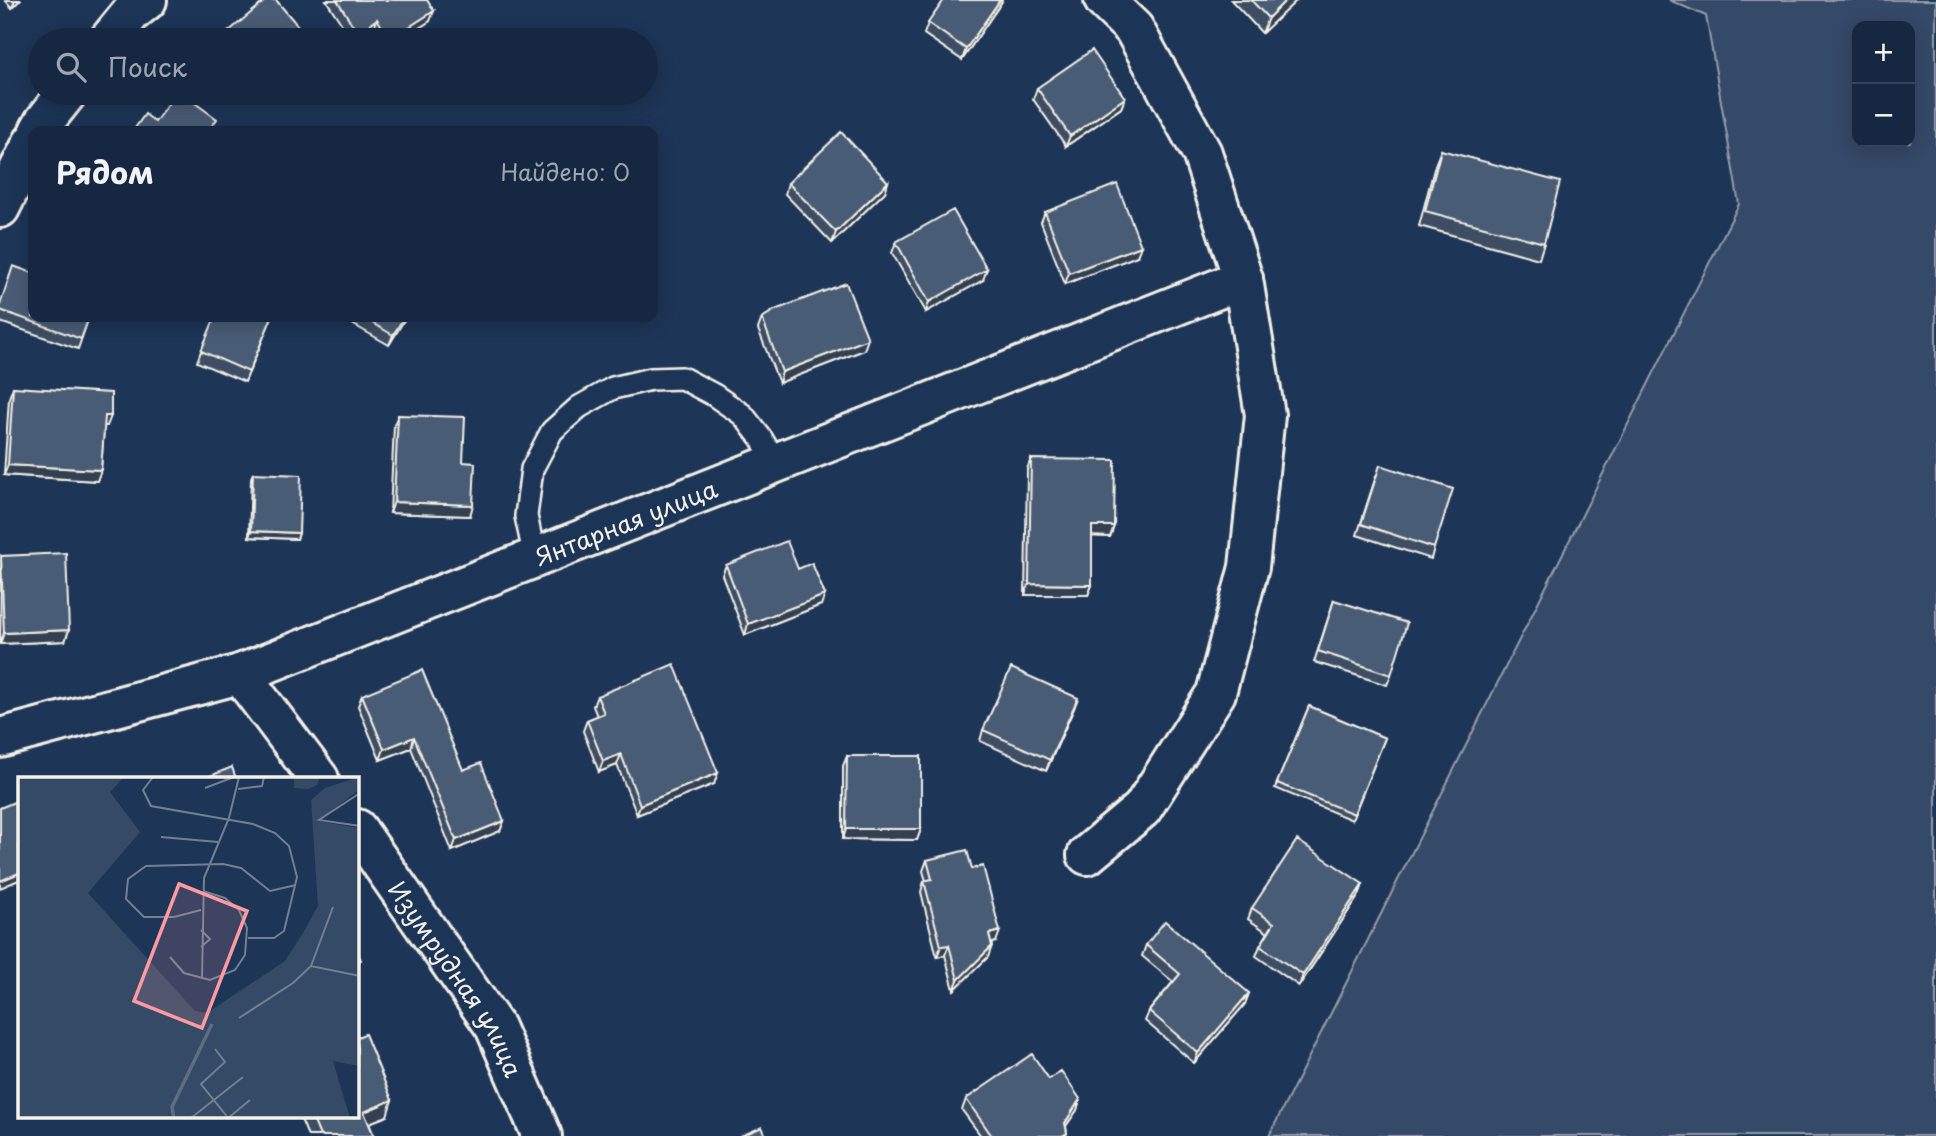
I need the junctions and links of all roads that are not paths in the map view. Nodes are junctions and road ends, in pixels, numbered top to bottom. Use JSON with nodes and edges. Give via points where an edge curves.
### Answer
{"nodes":[{"id":1,"x":147,"y":0,"type":"edge"},
{"id":2,"x":1104,"y":0,"type":"edge"},
{"id":3,"x":119,"y":28,"type":"edge"},
{"id":4,"x":57,"y":105,"type":"edge"},
{"id":5,"x":42,"y":126,"type":"edge"},
{"id":6,"x":28,"y":152,"type":"edge"},
{"id":7,"x":0,"y":208,"type":"edge"},
{"id":8,"x":1243,"y":279,"type":"junction"},
{"id":9,"x":776,"y":463,"type":"junction"},
{"id":10,"x":535,"y":558,"type":"junction"},
{"id":11,"x":240,"y":674,"type":"junction"},
{"id":12,"x":0,"y":738,"type":"edge"},
{"id":13,"x":317,"y":777,"type":"edge"},
{"id":14,"x":359,"y":832,"type":"edge"},
{"id":15,"x":1087,"y":855,"type":"dead end"},
{"id":16,"x":542,"y":1136,"type":"edge"}],
"edges":[{"from":1,"to":3,"type":"street"},
{"from":2,"to":8,"type":"street","via":[[1134,29],[1202,153]]},
{"from":4,"to":5,"type":"street"},
{"from":6,"to":7,"type":"street"},
{"from":8,"to":9,"type":"street","name":"Янтарная улица"},
{"from":8,"to":15,"type":"street","via":[[1265,415],[1249,567],[1216,693],[1142,809]]},
{"from":9,"to":10,"type":"street","name":"Янтарная улица"},
{"from":9,"to":10,"type":"lane","via":[[743,415],[682,378],[651,379],[614,388],[579,407],[552,431],[532,469],[526,516]]},
{"from":10,"to":11,"type":"street","name":"Янтарная улица"},
{"from":11,"to":12,"type":"street","name":"Янтарная улица"},
{"from":11,"to":13,"type":"street"},
{"from":14,"to":16,"type":"street","name":"Изумрудная улица","via":[[495,1027]]}]}
